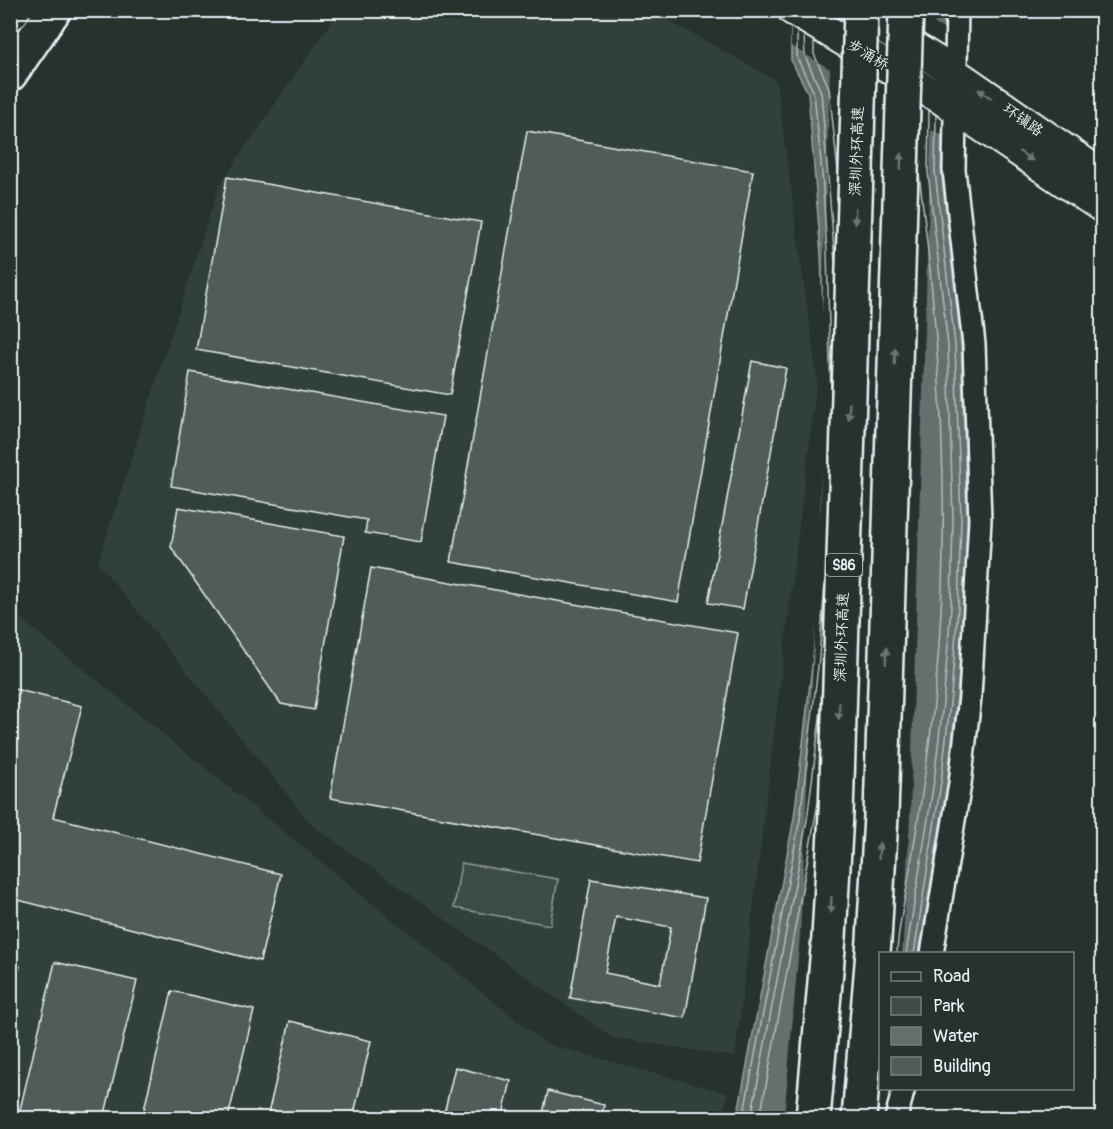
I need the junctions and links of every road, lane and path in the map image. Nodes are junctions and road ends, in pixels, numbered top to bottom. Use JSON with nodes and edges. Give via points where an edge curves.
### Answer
{"nodes":[{"id":1,"x":54,"y":10,"type":"edge"},
{"id":2,"x":793,"y":10,"type":"edge"},
{"id":3,"x":853,"y":10,"type":"edge"},
{"id":4,"x":861,"y":10,"type":"edge"},
{"id":5,"x":906,"y":10,"type":"edge"},
{"id":6,"x":957,"y":10,"type":"edge"},
{"id":7,"x":950,"y":69,"type":"junction"},
{"id":8,"x":10,"y":74,"type":"edge"},
{"id":9,"x":949,"y":104,"type":"junction"},
{"id":10,"x":1102,"y":175,"type":"edge"},
{"id":11,"x":1102,"y":207,"type":"edge"},
{"id":12,"x":932,"y":952,"type":"edge"},
{"id":13,"x":904,"y":1090,"type":"edge"},
{"id":14,"x":813,"y":1119,"type":"edge"},
{"id":15,"x":859,"y":1119,"type":"edge"},
{"id":16,"x":896,"y":1119,"type":"edge"}],
"edges":[{"from":1,"to":8,"type":"main road"},
{"from":2,"to":9,"type":"street","name":"步涌桥","bridge":true},
{"from":3,"to":7,"type":"street","name":"步涌桥","bridge":true},
{"from":4,"to":14,"type":"main road","name":"深圳外环高速","number":"S86","one_way":true,"bridge":true,"via":[[836,814]]},
{"from":15,"to":5,"type":"main road","one_way":true,"bridge":true,"via":[[881,816]]},
{"from":6,"to":7,"type":"street"},
{"from":7,"to":9,"type":"street"},
{"from":10,"to":7,"type":"street","name":"环镇路","one_way":true},
{"from":9,"to":11,"type":"street","name":"环镇路","one_way":true},
{"from":9,"to":12,"type":"street","via":[[975,366],[980,531],[969,708]]},
{"from":13,"to":16,"type":"street"}]}
